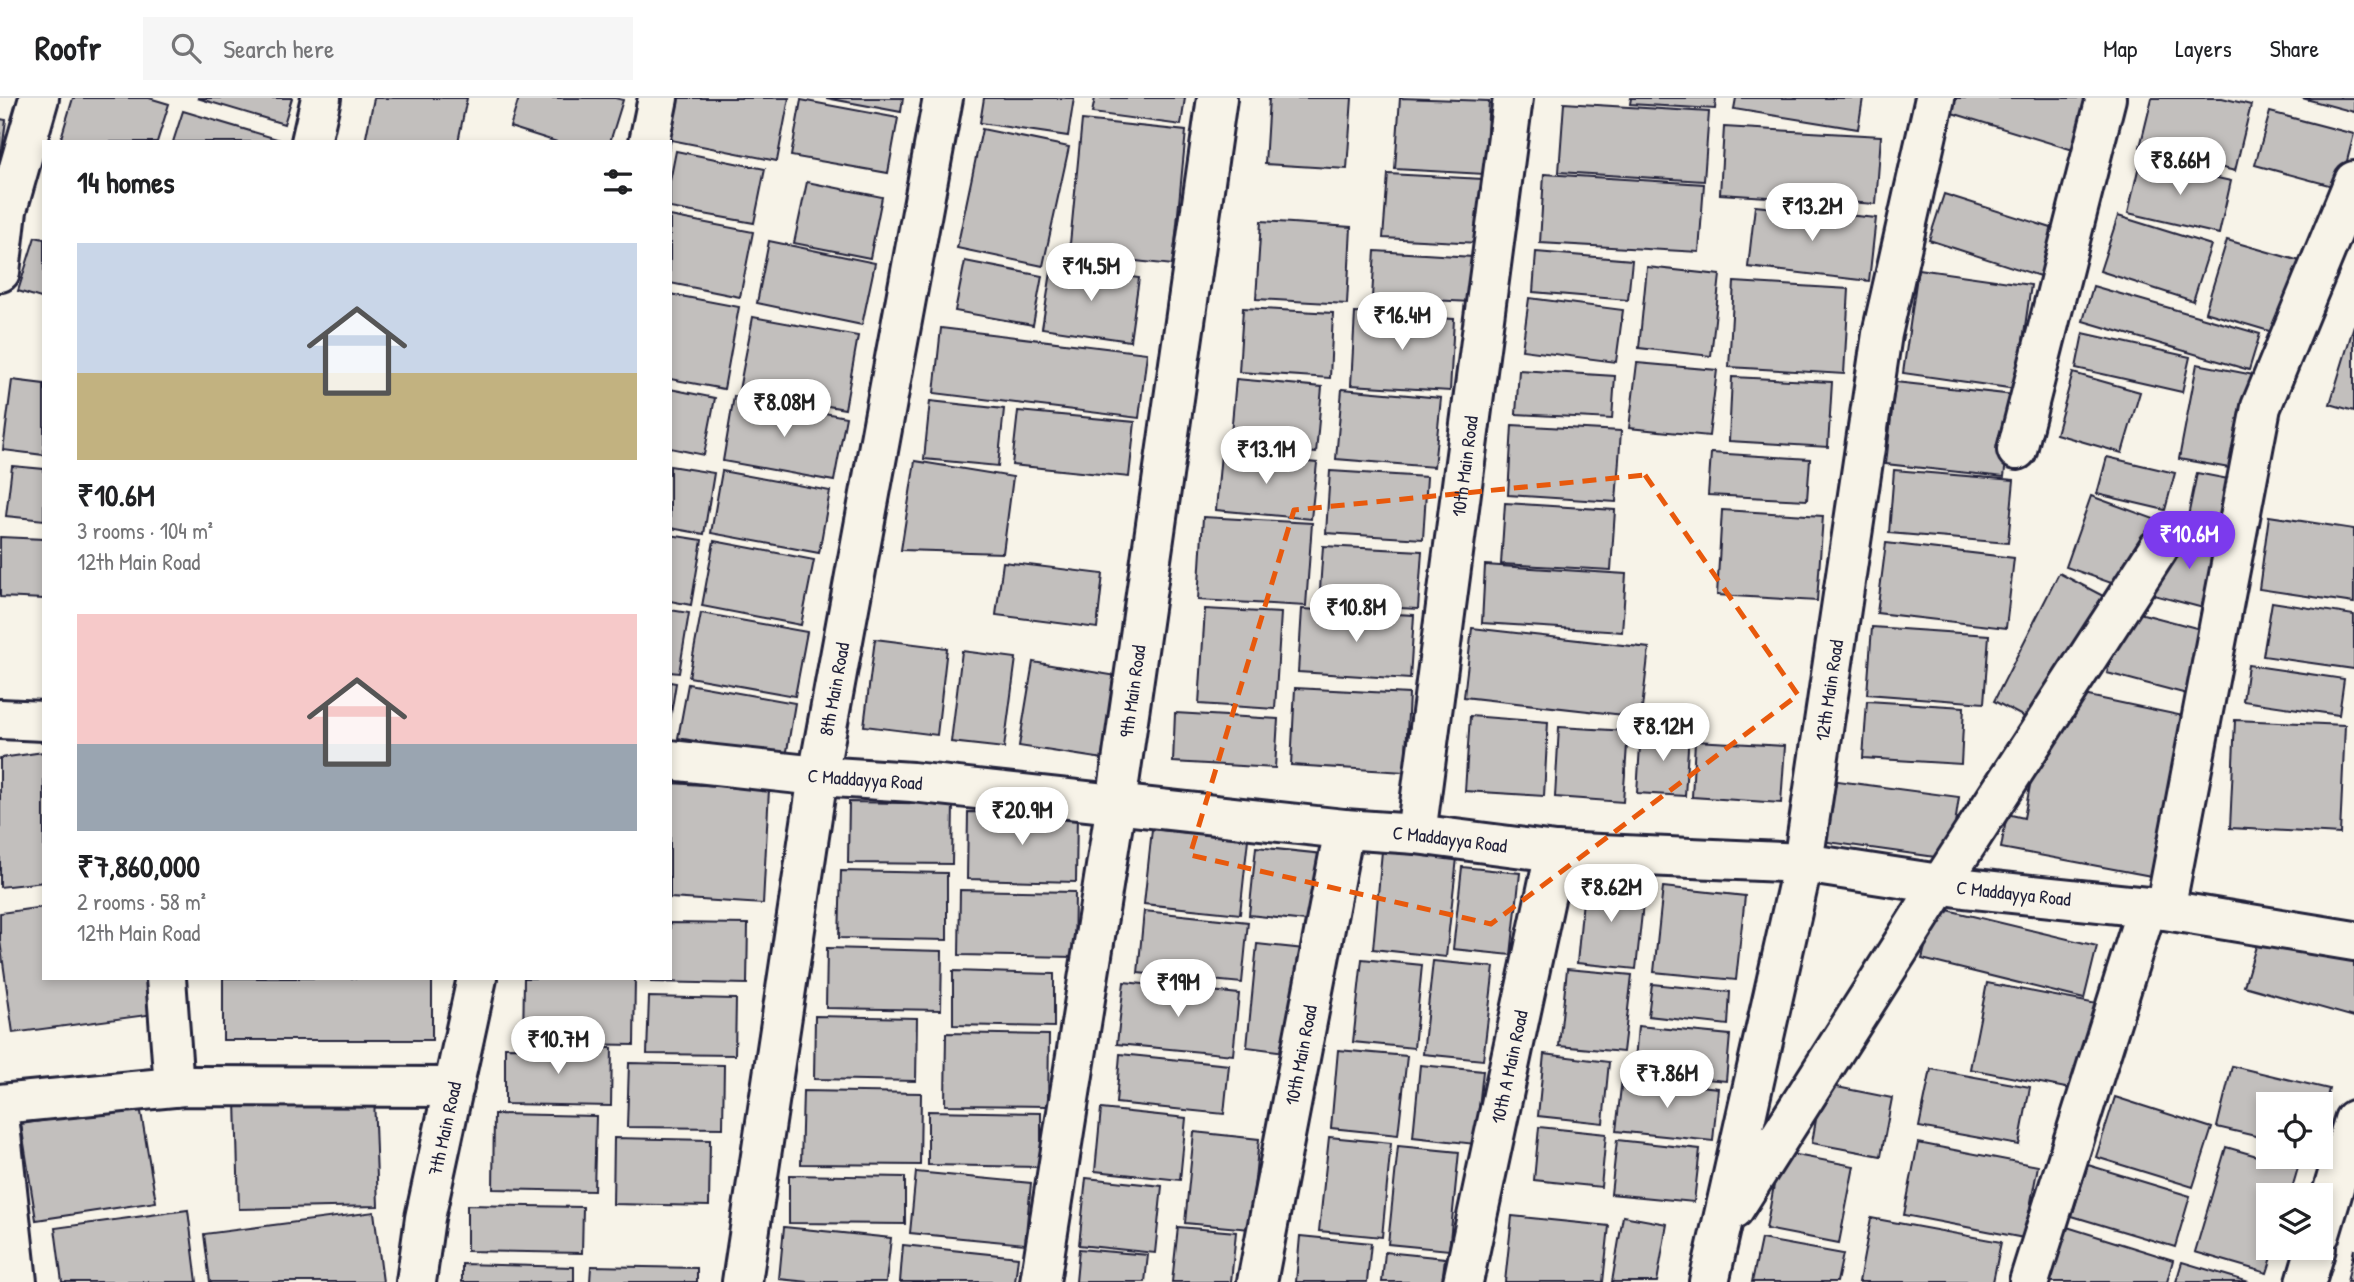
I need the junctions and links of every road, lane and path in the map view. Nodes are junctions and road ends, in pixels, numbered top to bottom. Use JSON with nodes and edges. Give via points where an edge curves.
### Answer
{"nodes":[{"id":1,"x":39,"y":98,"type":"edge"},
{"id":2,"x":321,"y":98,"type":"edge"},
{"id":3,"x":658,"y":98,"type":"edge"},
{"id":4,"x":943,"y":98,"type":"edge"},
{"id":5,"x":1217,"y":98,"type":"edge"},
{"id":6,"x":1513,"y":98,"type":"edge"},
{"id":7,"x":1935,"y":98,"type":"edge"},
{"id":8,"x":2106,"y":98,"type":"edge"},
{"id":9,"x":311,"y":140,"type":"edge"},
{"id":10,"x":649,"y":140,"type":"edge"},
{"id":11,"x":2354,"y":181,"type":"edge"},
{"id":12,"x":0,"y":272,"type":"edge"},
{"id":13,"x":2017,"y":450,"type":"dead end"},
{"id":14,"x":2158,"y":549,"type":"dead end"},
{"id":15,"x":0,"y":719,"type":"edge"},
{"id":16,"x":42,"y":721,"type":"edge"},
{"id":17,"x":672,"y":760,"type":"edge"},
{"id":18,"x":818,"y":776,"type":"junction"},
{"id":19,"x":1116,"y":804,"type":"junction"},
{"id":20,"x":1344,"y":829,"type":"junction"},
{"id":21,"x":1416,"y":834,"type":"junction"},
{"id":22,"x":1555,"y":852,"type":"junction"},
{"id":23,"x":1803,"y":863,"type":"junction"},
{"id":24,"x":1940,"y":885,"type":"junction"},
{"id":25,"x":2156,"y":909,"type":"junction"},
{"id":26,"x":2354,"y":941,"type":"edge"},
{"id":27,"x":166,"y":980,"type":"edge"},
{"id":28,"x":477,"y":980,"type":"edge"},
{"id":29,"x":174,"y":1087,"type":"junction"},
{"id":30,"x":454,"y":1087,"type":"junction"},
{"id":31,"x":0,"y":1104,"type":"edge"},
{"id":32,"x":2354,"y":1120,"type":"edge"},
{"id":33,"x":0,"y":1125,"type":"edge"},
{"id":34,"x":2333,"y":1190,"type":"edge"},
{"id":35,"x":1720,"y":1231,"type":"junction"},
{"id":36,"x":2312,"y":1260,"type":"edge"},
{"id":37,"x":17,"y":1282,"type":"edge"},
{"id":38,"x":416,"y":1282,"type":"edge"},
{"id":39,"x":742,"y":1282,"type":"edge"},
{"id":40,"x":1040,"y":1282,"type":"edge"},
{"id":41,"x":1257,"y":1282,"type":"edge"},
{"id":42,"x":1463,"y":1282,"type":"edge"},
{"id":43,"x":1688,"y":1282,"type":"edge"},
{"id":44,"x":1709,"y":1282,"type":"edge"},
{"id":45,"x":2029,"y":1282,"type":"edge"},
{"id":46,"x":2306,"y":1282,"type":"edge"}],
"edges":[{"from":1,"to":12,"type":"street","via":[[7,210]]},
{"from":2,"to":9,"type":"street"},
{"from":3,"to":10,"type":"street"},
{"from":4,"to":18,"type":"street","name":"8th Main Road"},
{"from":5,"to":19,"type":"street","name":"9th Main Road"},
{"from":6,"to":21,"type":"street","name":"10th Main Road"},
{"from":7,"to":23,"type":"street","name":"12th Main Road","via":[[1882,334]]},
{"from":8,"to":13,"type":"street"},
{"from":11,"to":25,"type":"street","via":[[2261,407]]},
{"from":14,"to":24,"type":"street"},
{"from":15,"to":16,"type":"street"},
{"from":17,"to":18,"type":"street","name":"C Maddayya Road"},
{"from":18,"to":19,"type":"street","name":"C Maddayya Road"},
{"from":18,"to":39,"type":"street","name":"8th Main Road"},
{"from":19,"to":20,"type":"street","name":"C Maddayya Road"},
{"from":19,"to":40,"type":"street","name":"9th Main Road"},
{"from":20,"to":21,"type":"street","name":"C Maddayya Road"},
{"from":20,"to":41,"type":"street","name":"10th Main Road"},
{"from":21,"to":22,"type":"street","name":"C Maddayya Road"},
{"from":22,"to":23,"type":"street","name":"C Maddayya Road"},
{"from":22,"to":42,"type":"street","name":"10th A Main Road"},
{"from":23,"to":24,"type":"street","name":"C Maddayya Road"},
{"from":23,"to":35,"type":"street","name":"12th Main Road"},
{"from":24,"to":25,"type":"street","name":"C Maddayya Road"},
{"from":24,"to":35,"type":"street"},
{"from":25,"to":26,"type":"street","name":"C Maddayya Road"},
{"from":25,"to":45,"type":"street"},
{"from":27,"to":29,"type":"street"},
{"from":28,"to":30,"type":"street","name":"7th Main Road"},
{"from":29,"to":30,"type":"street"},
{"from":29,"to":31,"type":"street"},
{"from":30,"to":38,"type":"street","name":"7th Main Road"},
{"from":32,"to":34,"type":"street"},
{"from":33,"to":37,"type":"street"},
{"from":35,"to":43,"type":"street"},
{"from":35,"to":44,"type":"street","name":"12th Main Road"},
{"from":36,"to":46,"type":"street"}]}
